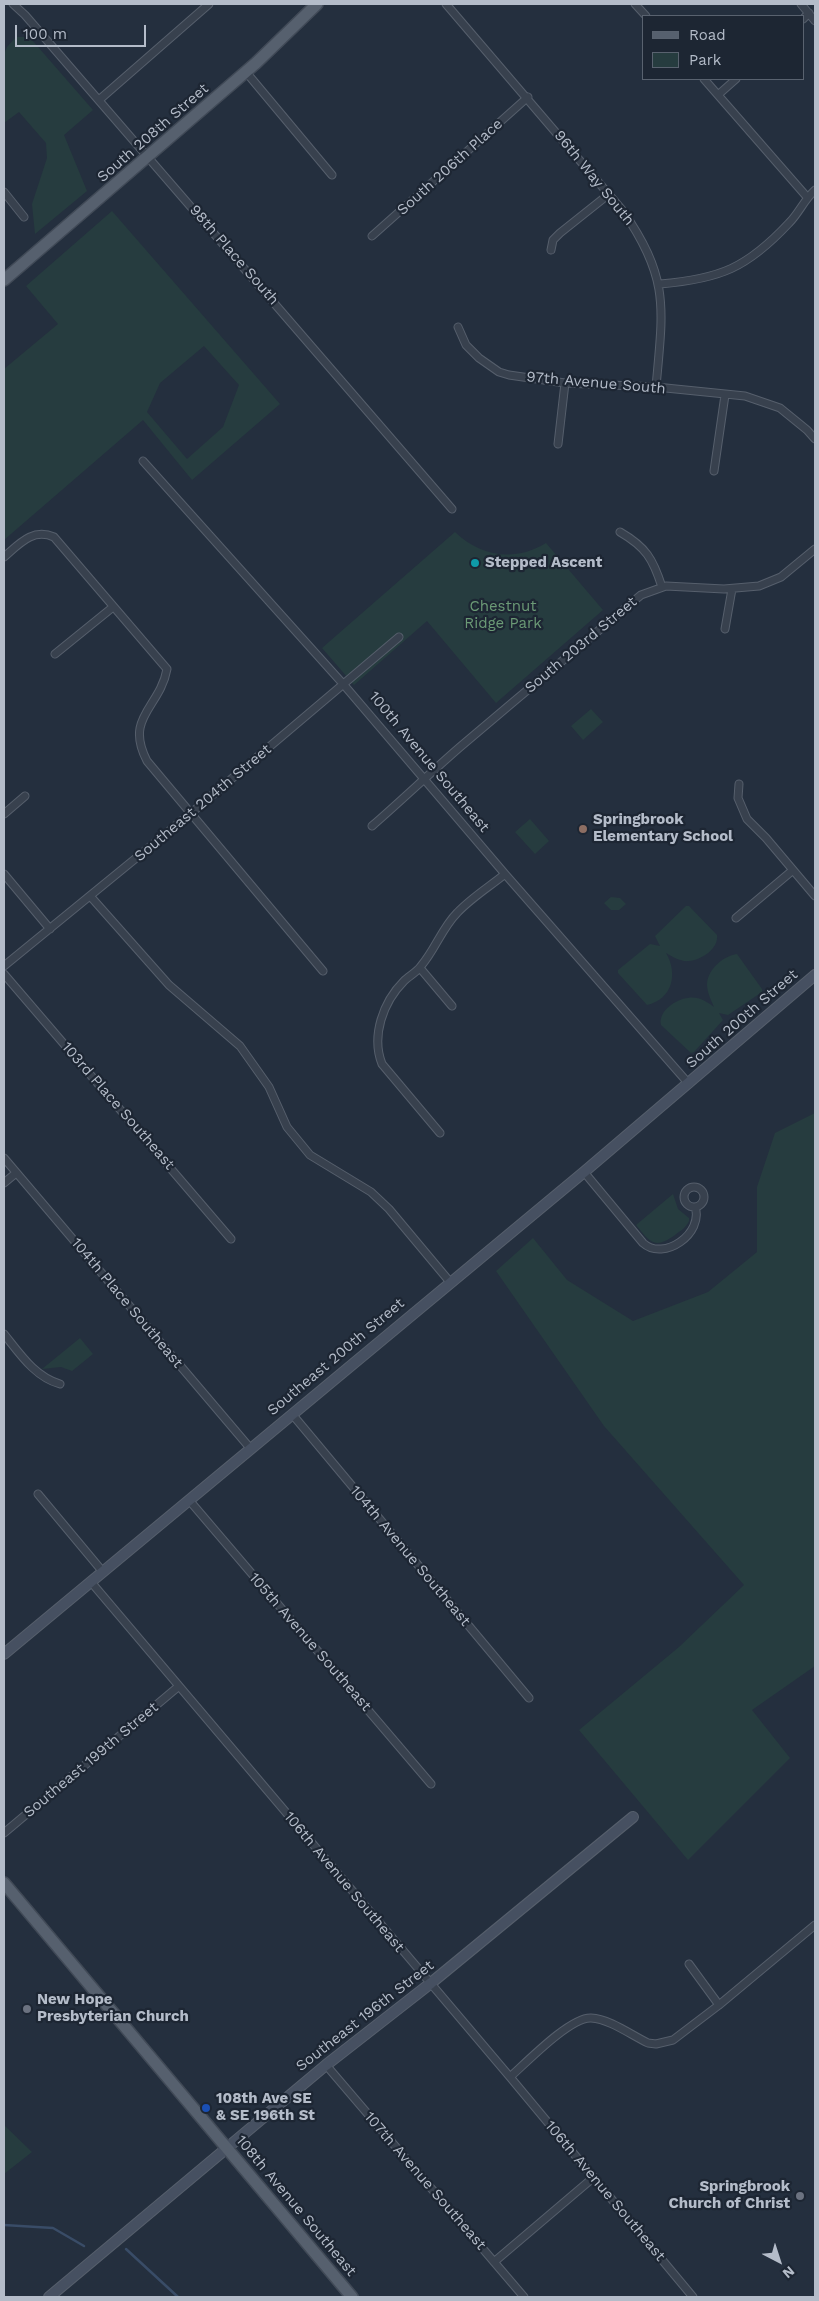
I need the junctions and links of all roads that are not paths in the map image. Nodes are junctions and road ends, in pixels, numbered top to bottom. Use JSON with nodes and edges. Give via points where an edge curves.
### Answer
{"nodes":[{"id":1,"x":13,"y":4,"type":"edge"},
{"id":2,"x":209,"y":4,"type":"edge"},
{"id":3,"x":317,"y":4,"type":"edge"},
{"id":4,"x":446,"y":4,"type":"edge"},
{"id":5,"x":635,"y":4,"type":"edge"},
{"id":6,"x":801,"y":4,"type":"edge"},
{"id":7,"x":809,"y":13,"type":"junction"},
{"id":8,"x":645,"y":15,"type":"edge"},
{"id":9,"x":804,"y":18,"type":"edge"},
{"id":10,"x":815,"y":21,"type":"edge"},
{"id":11,"x":246,"y":72,"type":"junction"},
{"id":12,"x":705,"y":80,"type":"edge"},
{"id":13,"x":735,"y":80,"type":"edge"},
{"id":14,"x":718,"y":94,"type":"junction"},
{"id":15,"x":528,"y":98,"type":"junction"},
{"id":16,"x":99,"y":100,"type":"junction"},
{"id":17,"x":149,"y":157,"type":"junction"},
{"id":18,"x":332,"y":175,"type":"dead end"},
{"id":19,"x":815,"y":190,"type":"edge"},
{"id":20,"x":4,"y":192,"type":"edge"},
{"id":21,"x":609,"y":194,"type":"junction"},
{"id":22,"x":807,"y":197,"type":"junction"},
{"id":23,"x":24,"y":218,"type":"dead end"},
{"id":24,"x":372,"y":236,"type":"dead end"},
{"id":25,"x":551,"y":250,"type":"dead end"},
{"id":26,"x":4,"y":280,"type":"edge"},
{"id":27,"x":660,"y":284,"type":"junction"},
{"id":28,"x":458,"y":327,"type":"dead end"},
{"id":29,"x":566,"y":383,"type":"junction"},
{"id":30,"x":656,"y":387,"type":"junction"},
{"id":31,"x":725,"y":395,"type":"junction"},
{"id":32,"x":815,"y":439,"type":"edge"},
{"id":33,"x":558,"y":444,"type":"dead end"},
{"id":34,"x":143,"y":460,"type":"dead end"},
{"id":35,"x":714,"y":471,"type":"dead end"},
{"id":36,"x":452,"y":509,"type":"dead end"},
{"id":37,"x":620,"y":532,"type":"dead end"},
{"id":38,"x":815,"y":550,"type":"edge"},
{"id":39,"x":4,"y":556,"type":"edge"},
{"id":40,"x":662,"y":587,"type":"junction"},
{"id":41,"x":732,"y":589,"type":"junction"},
{"id":42,"x":113,"y":607,"type":"junction"},
{"id":43,"x":725,"y":629,"type":"dead end"},
{"id":44,"x":399,"y":637,"type":"dead end"},
{"id":45,"x":55,"y":654,"type":"dead end"},
{"id":46,"x":344,"y":685,"type":"junction"},
{"id":47,"x":424,"y":778,"type":"junction"},
{"id":48,"x":739,"y":784,"type":"dead end"},
{"id":49,"x":25,"y":796,"type":"dead end"},
{"id":50,"x":4,"y":814,"type":"edge"},
{"id":51,"x":190,"y":814,"type":"junction"},
{"id":52,"x":372,"y":826,"type":"dead end"},
{"id":53,"x":793,"y":870,"type":"junction"},
{"id":54,"x":4,"y":874,"type":"edge"},
{"id":55,"x":505,"y":874,"type":"junction"},
{"id":56,"x":815,"y":896,"type":"edge"},
{"id":57,"x":91,"y":897,"type":"junction"},
{"id":58,"x":736,"y":918,"type":"dead end"},
{"id":59,"x":50,"y":929,"type":"junction"},
{"id":60,"x":4,"y":966,"type":"edge"},
{"id":61,"x":420,"y":968,"type":"junction"},
{"id":62,"x":323,"y":971,"type":"dead end"},
{"id":63,"x":4,"y":974,"type":"edge"},
{"id":64,"x":815,"y":976,"type":"edge"},
{"id":65,"x":452,"y":1006,"type":"dead end"},
{"id":66,"x":689,"y":1084,"type":"junction"},
{"id":67,"x":440,"y":1133,"type":"dead end"},
{"id":68,"x":4,"y":1158,"type":"edge"},
{"id":69,"x":584,"y":1172,"type":"junction"},
{"id":70,"x":16,"y":1173,"type":"junction"},
{"id":71,"x":4,"y":1184,"type":"edge"},
{"id":72,"x":695,"y":1206,"type":"dead end"},
{"id":73,"x":232,"y":1239,"type":"dead end"},
{"id":74,"x":450,"y":1282,"type":"junction"},
{"id":75,"x":4,"y":1334,"type":"edge"},
{"id":76,"x":60,"y":1384,"type":"dead end"},
{"id":77,"x":292,"y":1414,"type":"junction"},
{"id":78,"x":250,"y":1448,"type":"junction"},
{"id":79,"x":38,"y":1494,"type":"dead end"},
{"id":80,"x":188,"y":1500,"type":"junction"},
{"id":81,"x":103,"y":1572,"type":"junction"},
{"id":82,"x":91,"y":1582,"type":"junction"},
{"id":83,"x":4,"y":1654,"type":"edge"},
{"id":84,"x":179,"y":1686,"type":"junction"},
{"id":85,"x":529,"y":1698,"type":"dead end"},
{"id":86,"x":431,"y":1784,"type":"dead end"},
{"id":87,"x":633,"y":1817,"type":"dead end"},
{"id":88,"x":4,"y":1833,"type":"edge"},
{"id":89,"x":4,"y":1883,"type":"edge"},
{"id":90,"x":815,"y":1925,"type":"edge"},
{"id":91,"x":689,"y":1964,"type":"dead end"},
{"id":92,"x":431,"y":1983,"type":"junction"},
{"id":93,"x":719,"y":2005,"type":"junction"},
{"id":94,"x":326,"y":2065,"type":"junction"},
{"id":95,"x":510,"y":2077,"type":"junction"},
{"id":96,"x":228,"y":2148,"type":"junction"},
{"id":97,"x":594,"y":2177,"type":"junction"},
{"id":98,"x":494,"y":2262,"type":"junction"},
{"id":99,"x":49,"y":2297,"type":"edge"},
{"id":100,"x":352,"y":2297,"type":"edge"},
{"id":101,"x":524,"y":2297,"type":"edge"},
{"id":102,"x":693,"y":2297,"type":"edge"}],
"edges":[{"from":1,"to":16,"type":"street","name":"98th Place South"},
{"from":2,"to":16,"type":"street"},
{"from":3,"to":11,"type":"main road","name":"South 208th Street"},
{"from":4,"to":15,"type":"street","name":"96th Way South"},
{"from":5,"to":8,"type":"street"},
{"from":6,"to":7,"type":"street"},
{"from":7,"to":9,"type":"street"},
{"from":7,"to":10,"type":"street"},
{"from":11,"to":17,"type":"main road","name":"South 208th Street"},
{"from":11,"to":18,"type":"street"},
{"from":12,"to":14,"type":"street"},
{"from":13,"to":14,"type":"street"},
{"from":14,"to":22,"type":"street"},
{"from":15,"to":21,"type":"street","name":"96th Way South"},
{"from":15,"to":24,"type":"street","name":"South 206th Place"},
{"from":16,"to":17,"type":"street","name":"98th Place South"},
{"from":17,"to":26,"type":"main road","name":"South 208th Street"},
{"from":17,"to":36,"type":"street","name":"98th Place South"},
{"from":19,"to":22,"type":"street"},
{"from":20,"to":23,"type":"street"},
{"from":21,"to":25,"type":"street","via":[[560,233],[553,240]]},
{"from":21,"to":27,"type":"street","name":"96th Way South","via":[[646,248]]},
{"from":22,"to":27,"type":"street","via":[[788,224],[731,270],[695,281]]},
{"from":27,"to":30,"type":"street","name":"96th Way South","via":[[663,315]]},
{"from":28,"to":29,"type":"street","name":"97th Avenue South","via":[[472,351],[499,372]]},
{"from":29,"to":30,"type":"street","name":"97th Avenue South"},
{"from":29,"to":33,"type":"street"},
{"from":30,"to":31,"type":"street","name":"97th Avenue South"},
{"from":31,"to":32,"type":"street","name":"97th Avenue South","via":[[746,396],[780,408]]},
{"from":31,"to":35,"type":"street"},
{"from":34,"to":46,"type":"street","name":"100th Avenue Southeast"},
{"from":37,"to":40,"type":"street","via":[[645,550],[656,567]]},
{"from":38,"to":41,"type":"street","name":"South 203rd Street","via":[[770,583]]},
{"from":39,"to":42,"type":"street","via":[[35,533],[45,533],[62,544]]},
{"from":40,"to":41,"type":"street","name":"South 203rd Street"},
{"from":40,"to":47,"type":"street","name":"South 203rd Street","via":[[641,595]]},
{"from":41,"to":43,"type":"street"},
{"from":42,"to":45,"type":"street"},
{"from":42,"to":51,"type":"street","via":[[167,670],[165,682],[141,720],[140,748],[147,762]]},
{"from":44,"to":46,"type":"street","name":"Southeast 204th Street"},
{"from":46,"to":47,"type":"street","name":"100th Avenue Southeast"},
{"from":46,"to":51,"type":"street","name":"Southeast 204th Street"},
{"from":47,"to":52,"type":"street","name":"South 203rd Street","via":[[412,793]]},
{"from":47,"to":55,"type":"street","name":"100th Avenue Southeast"},
{"from":48,"to":53,"type":"street","via":[[738,798],[747,819]]},
{"from":49,"to":50,"type":"street"},
{"from":51,"to":57,"type":"street","name":"Southeast 204th Street"},
{"from":51,"to":62,"type":"street"},
{"from":53,"to":56,"type":"street"},
{"from":53,"to":58,"type":"street"},
{"from":54,"to":59,"type":"street"},
{"from":55,"to":61,"type":"street","via":[[457,913]]},
{"from":55,"to":66,"type":"street","name":"100th Avenue Southeast"},
{"from":57,"to":59,"type":"street","name":"Southeast 204th Street"},
{"from":57,"to":74,"type":"street","via":[[169,985],[245,1052],[269,1087],[287,1127],[310,1155],[371,1192]]},
{"from":59,"to":60,"type":"street","name":"Southeast 204th Street"},
{"from":61,"to":65,"type":"street"},
{"from":61,"to":67,"type":"street","via":[[390,999],[381,1019],[378,1054],[382,1064]]},
{"from":63,"to":73,"type":"street","name":"103rd Place Southeast"},
{"from":64,"to":66,"type":"street","name":"South 200th Street"},
{"from":66,"to":69,"type":"street","name":"Southeast 200th Street"},
{"from":68,"to":70,"type":"street","name":"104th Place Southeast"},
{"from":69,"to":72,"type":"street","via":[[652,1250],[670,1248],[691,1232],[697,1219]]},
{"from":69,"to":74,"type":"street","name":"Southeast 200th Street"},
{"from":70,"to":71,"type":"street"},
{"from":70,"to":78,"type":"street","name":"104th Place Southeast"},
{"from":74,"to":77,"type":"street","name":"Southeast 200th Street"},
{"from":75,"to":76,"type":"street","via":[[36,1372]]},
{"from":77,"to":78,"type":"street","name":"Southeast 200th Street"},
{"from":77,"to":85,"type":"street","name":"104th Avenue Southeast"},
{"from":78,"to":80,"type":"street","name":"Southeast 200th Street"},
{"from":79,"to":81,"type":"street"},
{"from":80,"to":81,"type":"street","name":"Southeast 200th Street"},
{"from":80,"to":86,"type":"street","name":"105th Avenue Southeast"},
{"from":81,"to":82,"type":"street","name":"Southeast 200th Street"},
{"from":82,"to":83,"type":"street","name":"Southeast 200th Street"},
{"from":82,"to":84,"type":"street","name":"106th Avenue Southeast"},
{"from":84,"to":88,"type":"street","name":"Southeast 199th Street"},
{"from":84,"to":92,"type":"street","name":"106th Avenue Southeast"},
{"from":87,"to":92,"type":"street","name":"Southeast 196th Street"},
{"from":89,"to":96,"type":"main road","name":"108th Avenue Southeast"},
{"from":90,"to":93,"type":"street"},
{"from":91,"to":93,"type":"street"},
{"from":92,"to":94,"type":"street","name":"Southeast 196th Street"},
{"from":92,"to":95,"type":"street","name":"106th Avenue Southeast"},
{"from":93,"to":95,"type":"street","via":[[673,2040],[665,2042],[648,2043],[600,2020],[585,2018],[574,2023]]},
{"from":94,"to":96,"type":"street","name":"Southeast 196th Street"},
{"from":94,"to":98,"type":"street","name":"107th Avenue Southeast"},
{"from":95,"to":97,"type":"street","name":"106th Avenue Southeast"},
{"from":96,"to":99,"type":"street","name":"Southeast 196th Street"},
{"from":96,"to":100,"type":"main road","name":"108th Avenue Southeast"},
{"from":97,"to":98,"type":"street"},
{"from":97,"to":102,"type":"street","name":"106th Avenue Southeast"},
{"from":98,"to":101,"type":"street","name":"107th Avenue Southeast"}]}
